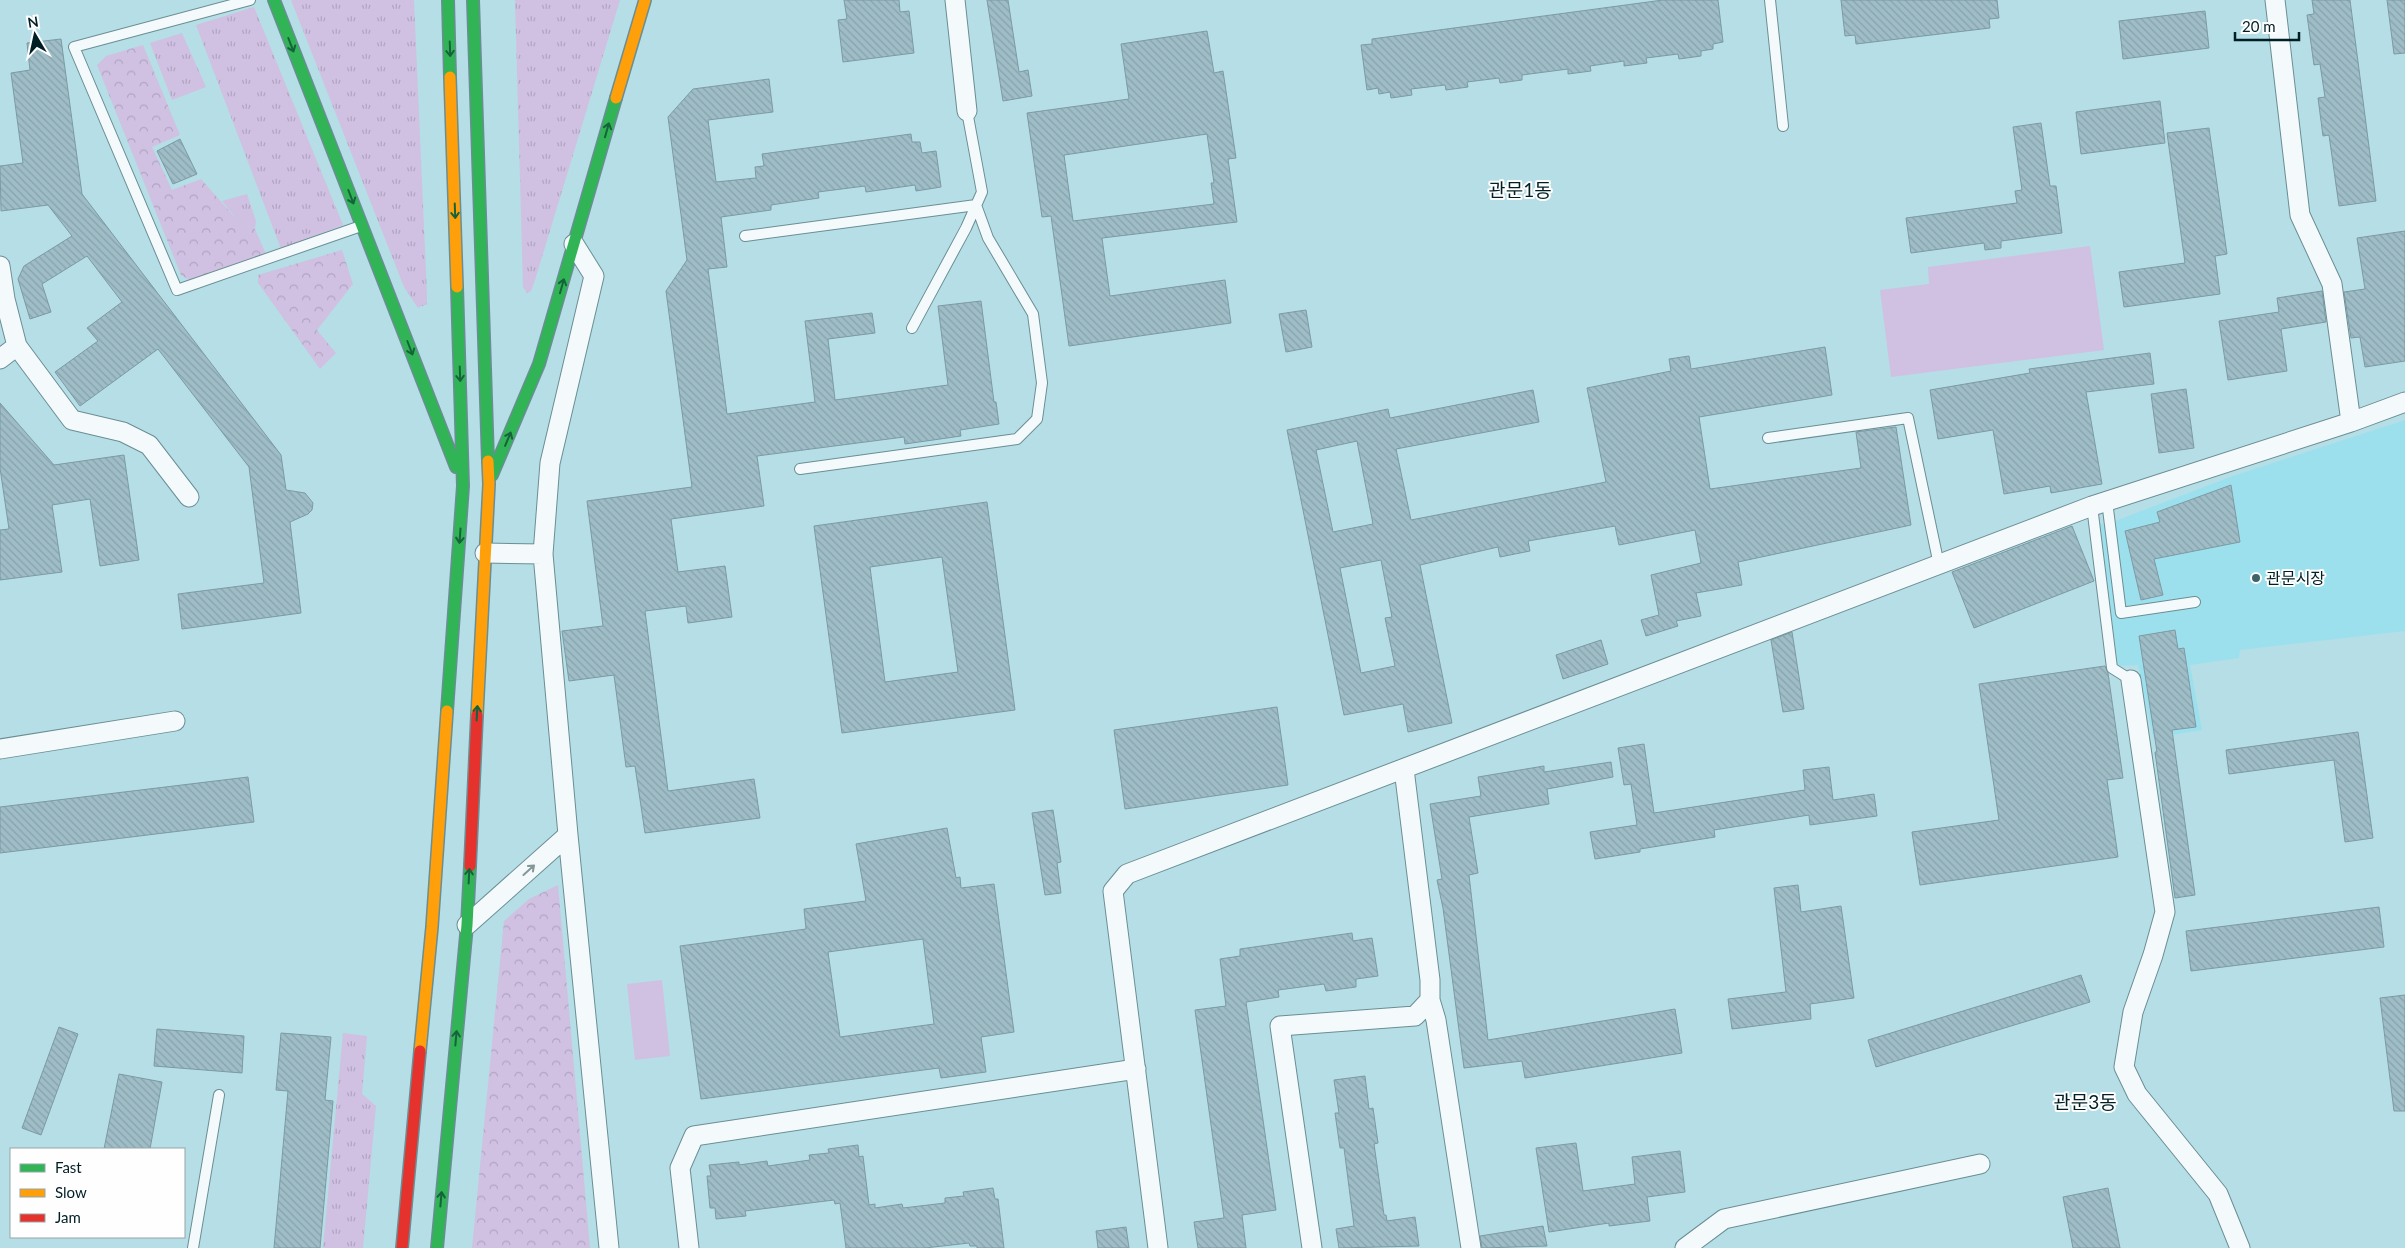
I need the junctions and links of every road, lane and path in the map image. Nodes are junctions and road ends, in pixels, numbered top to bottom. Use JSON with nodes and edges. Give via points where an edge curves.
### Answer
{"nodes":[{"id":1,"x":250,"y":0,"type":"edge"},
{"id":2,"x":274,"y":0,"type":"edge"},
{"id":3,"x":448,"y":0,"type":"edge"},
{"id":4,"x":473,"y":0,"type":"edge"},
{"id":5,"x":645,"y":0,"type":"edge"},
{"id":6,"x":954,"y":0,"type":"edge"},
{"id":7,"x":1770,"y":0,"type":"edge"},
{"id":8,"x":2275,"y":0,"type":"edge"},
{"id":9,"x":967,"y":111,"type":"joint"},
{"id":10,"x":1783,"y":126,"type":"dead end"},
{"id":11,"x":976,"y":205,"type":"junction"},
{"id":12,"x":362,"y":226,"type":"junction"},
{"id":13,"x":745,"y":236,"type":"dead end"},
{"id":14,"x":574,"y":244,"type":"junction"},
{"id":15,"x":0,"y":266,"type":"edge"},
{"id":16,"x":912,"y":328,"type":"dead end"},
{"id":17,"x":17,"y":346,"type":"junction"},
{"id":18,"x":0,"y":360,"type":"edge"},
{"id":19,"x":2405,"y":402,"type":"edge"},
{"id":20,"x":2351,"y":422,"type":"junction"},
{"id":21,"x":1768,"y":438,"type":"dead end"},
{"id":22,"x":800,"y":469,"type":"dead end"},
{"id":23,"x":489,"y":484,"type":"junction"},
{"id":24,"x":463,"y":486,"type":"junction"},
{"id":25,"x":189,"y":497,"type":"dead end"},
{"id":26,"x":2100,"y":504,"type":"junction"},
{"id":27,"x":485,"y":554,"type":"junction"},
{"id":28,"x":543,"y":554,"type":"junction"},
{"id":29,"x":1939,"y":565,"type":"junction"},
{"id":30,"x":2195,"y":602,"type":"dead end"},
{"id":31,"x":2131,"y":680,"type":"joint"},
{"id":32,"x":176,"y":721,"type":"dead end"},
{"id":33,"x":0,"y":749,"type":"edge"},
{"id":34,"x":1404,"y":769,"type":"junction"},
{"id":35,"x":568,"y":835,"type":"junction"},
{"id":36,"x":467,"y":925,"type":"junction"},
{"id":37,"x":1430,"y":1000,"type":"junction"},
{"id":38,"x":1136,"y":1070,"type":"junction"},
{"id":39,"x":219,"y":1094,"type":"dead end"},
{"id":40,"x":1980,"y":1164,"type":"dead end"},
{"id":41,"x":193,"y":1248,"type":"edge"},
{"id":42,"x":402,"y":1248,"type":"edge"},
{"id":43,"x":437,"y":1248,"type":"edge"},
{"id":44,"x":609,"y":1248,"type":"edge"},
{"id":45,"x":689,"y":1248,"type":"edge"},
{"id":46,"x":1158,"y":1248,"type":"edge"},
{"id":47,"x":1312,"y":1248,"type":"edge"},
{"id":48,"x":1471,"y":1248,"type":"edge"},
{"id":49,"x":1685,"y":1248,"type":"edge"},
{"id":50,"x":2240,"y":1248,"type":"edge"}],
"edges":[{"from":1,"to":12,"type":"lane","via":[[74,46],[177,290]]},
{"from":2,"to":12,"type":"highway","one_way":true},
{"from":3,"to":24,"type":"highway","one_way":true},
{"from":4,"to":23,"type":"highway"},
{"from":14,"to":5,"type":"highway","one_way":true},
{"from":6,"to":9,"type":"street"},
{"from":7,"to":10,"type":"lane"},
{"from":8,"to":20,"type":"street","via":[[2300,216],[2332,284]]},
{"from":9,"to":11,"type":"lane","via":[[982,192]]},
{"from":11,"to":13,"type":"lane"},
{"from":11,"to":16,"type":"lane"},
{"from":11,"to":22,"type":"lane","via":[[988,238],[1033,314],[1042,383],[1038,420],[1017,439]]},
{"from":12,"to":24,"type":"highway","one_way":true},
{"from":23,"to":14,"type":"highway","one_way":true,"via":[[539,364]]},
{"from":14,"to":28,"type":"street","via":[[594,276],[550,463]]},
{"from":15,"to":17,"type":"street"},
{"from":17,"to":18,"type":"street"},
{"from":17,"to":25,"type":"street","via":[[72,420],[123,432],[149,445]]},
{"from":19,"to":20,"type":"street"},
{"from":20,"to":26,"type":"street"},
{"from":21,"to":29,"type":"lane","via":[[1908,418]]},
{"from":23,"to":27,"type":"highway"},
{"from":24,"to":42,"type":"highway","one_way":true,"via":[[432,927]]},
{"from":26,"to":29,"type":"street"},
{"from":26,"to":30,"type":"lane","via":[[2121,613]]},
{"from":26,"to":31,"type":"lane","via":[[2112,668]]},
{"from":27,"to":28,"type":"street"},
{"from":36,"to":27,"type":"highway","one_way":true},
{"from":28,"to":35,"type":"street"},
{"from":29,"to":34,"type":"street"},
{"from":31,"to":50,"type":"street","via":[[2165,912],[2154,955],[2133,1012],[2124,1067],[2138,1094],[2218,1194]]},
{"from":32,"to":33,"type":"street"},
{"from":34,"to":37,"type":"street"},
{"from":34,"to":38,"type":"street","via":[[1126,874],[1113,891]]},
{"from":36,"to":35,"type":"street","one_way":true},
{"from":35,"to":44,"type":"street"},
{"from":43,"to":36,"type":"highway","one_way":true},
{"from":37,"to":47,"type":"street","via":[[1415,1016],[1280,1026]]},
{"from":37,"to":48,"type":"street","via":[[1436,1020]]},
{"from":38,"to":45,"type":"street","via":[[694,1136],[680,1168]]},
{"from":38,"to":46,"type":"street"},
{"from":39,"to":41,"type":"lane"},
{"from":40,"to":49,"type":"street","via":[[1724,1219]]}]}
